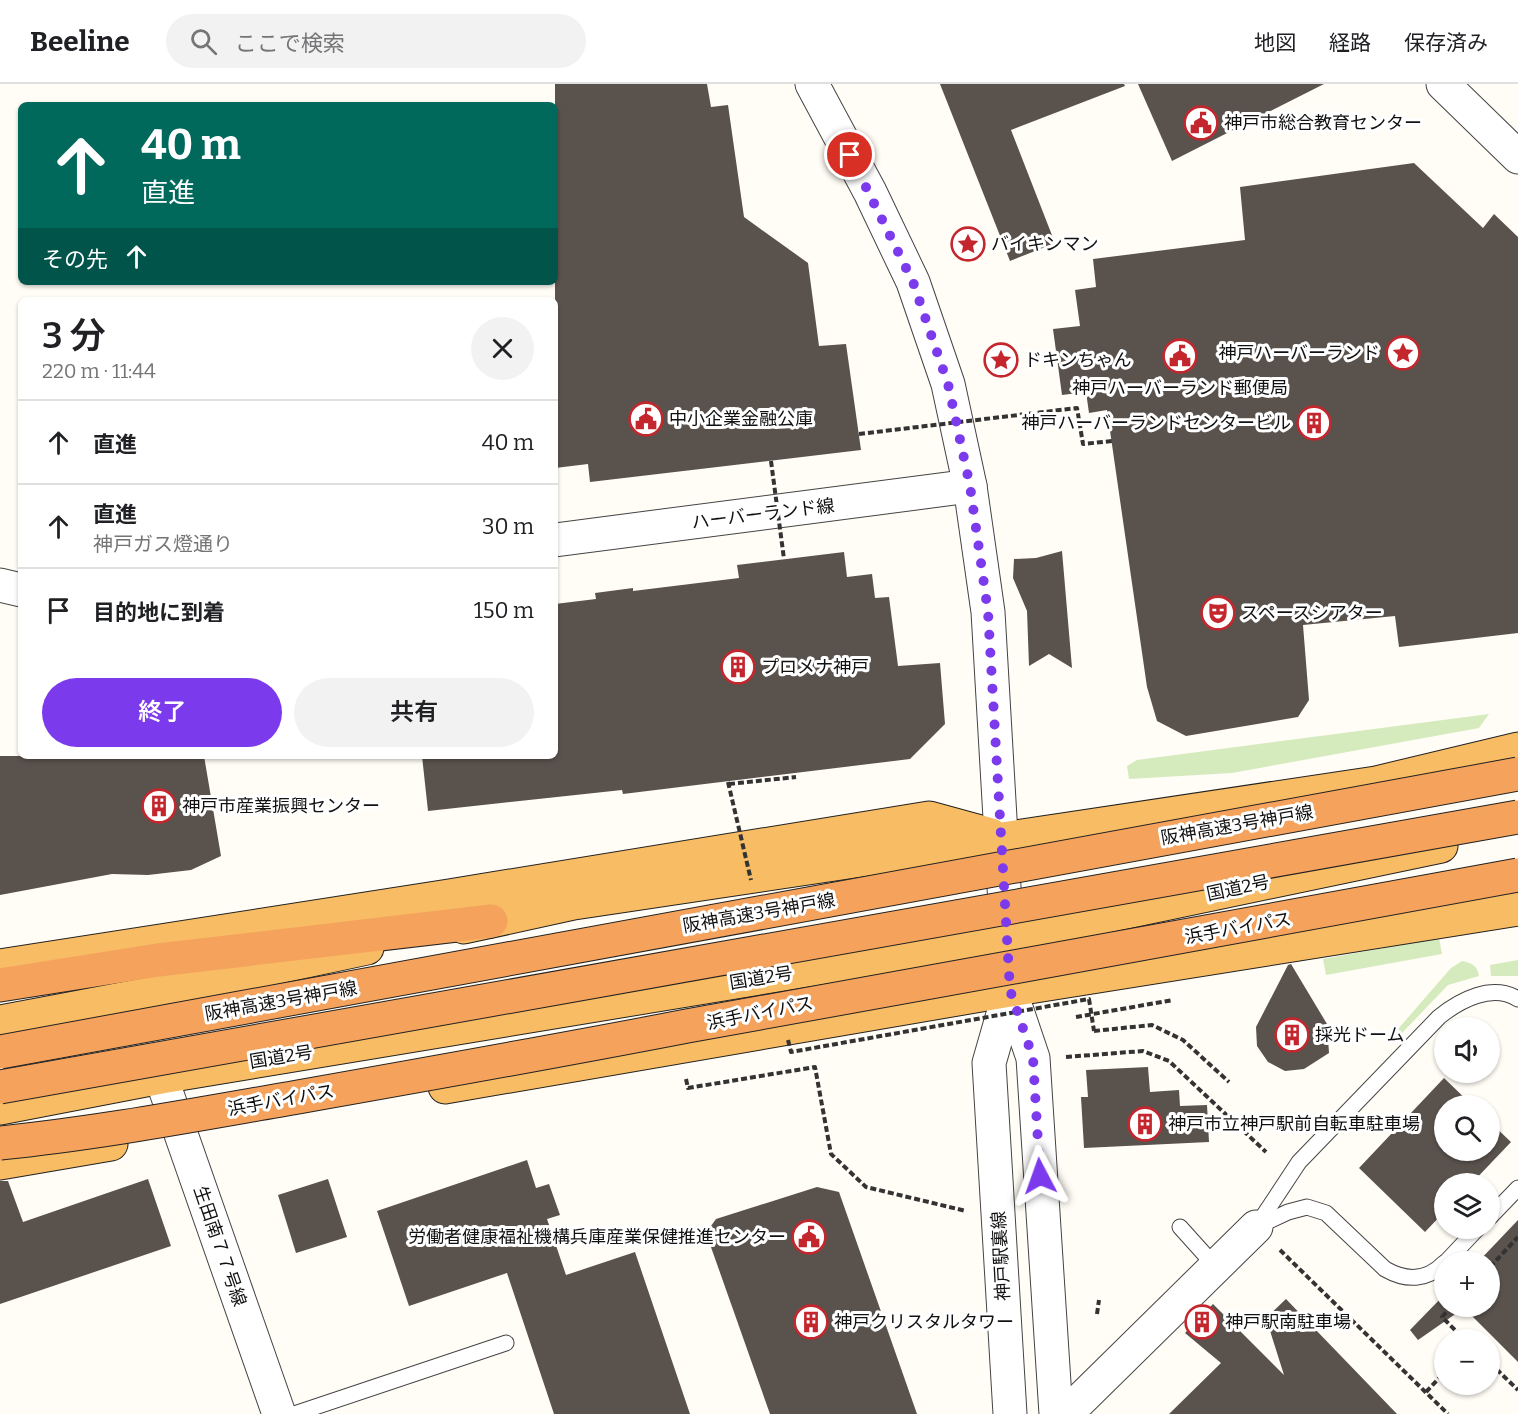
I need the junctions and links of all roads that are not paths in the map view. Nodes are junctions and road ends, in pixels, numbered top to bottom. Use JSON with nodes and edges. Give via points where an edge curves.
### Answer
{"nodes":[{"id":1,"x":812,"y":84,"type":"edge"},
{"id":2,"x":1443,"y":84,"type":"edge"},
{"id":3,"x":1518,"y":157,"type":"edge"},
{"id":4,"x":970,"y":486,"type":"junction"},
{"id":5,"x":558,"y":540,"type":"edge"},
{"id":6,"x":0,"y":585,"type":"edge"},
{"id":7,"x":18,"y":589,"type":"edge"},
{"id":8,"x":1518,"y":749,"type":"edge"},
{"id":9,"x":1518,"y":774,"type":"edge"},
{"id":10,"x":1518,"y":817,"type":"edge"},
{"id":11,"x":1518,"y":830,"type":"edge"},
{"id":12,"x":1001,"y":838,"type":"junction"},
{"id":13,"x":1518,"y":875,"type":"edge"},
{"id":14,"x":1518,"y":909,"type":"edge"},
{"id":15,"x":491,"y":921,"type":"junction"},
{"id":16,"x":1007,"y":937,"type":"junction"},
{"id":17,"x":0,"y":966,"type":"edge"},
{"id":18,"x":0,"y":985,"type":"edge"},
{"id":19,"x":1010,"y":990,"type":"junction"},
{"id":20,"x":1518,"y":999,"type":"edge"},
{"id":21,"x":0,"y":1022,"type":"edge"},
{"id":22,"x":0,"y":1053,"type":"edge"},
{"id":23,"x":161,"y":1077,"type":"junction"},
{"id":24,"x":0,"y":1087,"type":"edge"},
{"id":25,"x":0,"y":1108,"type":"edge"},
{"id":26,"x":181,"y":1133,"type":"junction"},
{"id":27,"x":0,"y":1143,"type":"edge"},
{"id":28,"x":0,"y":1163,"type":"edge"},
{"id":29,"x":1518,"y":1188,"type":"edge"},
{"id":30,"x":1500,"y":1207,"type":"edge"},
{"id":31,"x":1180,"y":1227,"type":"dead end"},
{"id":32,"x":1256,"y":1227,"type":"junction"},
{"id":33,"x":1467,"y":1239,"type":"edge"},
{"id":34,"x":1456,"y":1251,"type":"edge"},
{"id":35,"x":1216,"y":1267,"type":"junction"},
{"id":36,"x":1434,"y":1269,"type":"edge"},
{"id":37,"x":506,"y":1343,"type":"dead end"},
{"id":38,"x":279,"y":1414,"type":"edge"},
{"id":39,"x":294,"y":1414,"type":"edge"},
{"id":40,"x":1010,"y":1414,"type":"edge"},
{"id":41,"x":1056,"y":1414,"type":"edge"},
{"id":42,"x":1066,"y":1414,"type":"edge"}],
"edges":[{"from":1,"to":4,"type":"street","via":[[913,282],[948,384]]},
{"from":2,"to":3,"type":"street"},
{"from":4,"to":5,"type":"street","name":"ハーバーランド線"},
{"from":4,"to":12,"type":"street","via":[[988,612]]},
{"from":6,"to":7,"type":"street"},
{"from":8,"to":12,"type":"highway","via":[[1376,783]]},
{"from":9,"to":22,"type":"highway","name":"阪神高速3号神戸線","bridge":true},
{"from":10,"to":24,"type":"highway","name":"阪神高速3号神戸線","bridge":true},
{"from":11,"to":16,"type":"highway","name":"国道2号"},
{"from":12,"to":15,"type":"highway","via":[[574,903]]},
{"from":12,"to":16,"type":"street"},
{"from":12,"to":17,"type":"highway","via":[[929,818]]},
{"from":13,"to":27,"type":"highway","name":"浜手バイパス","bridge":true,"via":[[137,1125]]},
{"from":14,"to":19,"type":"highway"},
{"from":15,"to":18,"type":"highway","via":[[158,960]]},
{"from":15,"to":21,"type":"highway","via":[[165,992]]},
{"from":16,"to":19,"type":"street"},
{"from":16,"to":23,"type":"highway","name":"国道2号"},
{"from":19,"to":26,"type":"highway"},
{"from":19,"to":40,"type":"street","name":"神戸駅裏線","via":[[989,1063]]},
{"from":19,"to":41,"type":"street","via":[[1033,1058]]},
{"from":20,"to":32,"type":"lane","via":[[1510,994],[1491,993],[1470,997],[1439,1017],[1299,1162]]},
{"from":23,"to":25,"type":"highway","name":"国道2号"},
{"from":23,"to":26,"type":"street","name":"生田南７７号線"},
{"from":26,"to":28,"type":"highway"},
{"from":26,"to":38,"type":"street","name":"生田南７７号線"},
{"from":29,"to":30,"type":"lane"},
{"from":31,"to":35,"type":"lane"},
{"from":32,"to":35,"type":"street"},
{"from":32,"to":36,"type":"lane","via":[[1307,1207],[1326,1213],[1397,1276],[1412,1279]]},
{"from":33,"to":34,"type":"lane"},
{"from":35,"to":42,"type":"street"},
{"from":37,"to":39,"type":"lane"}]}
